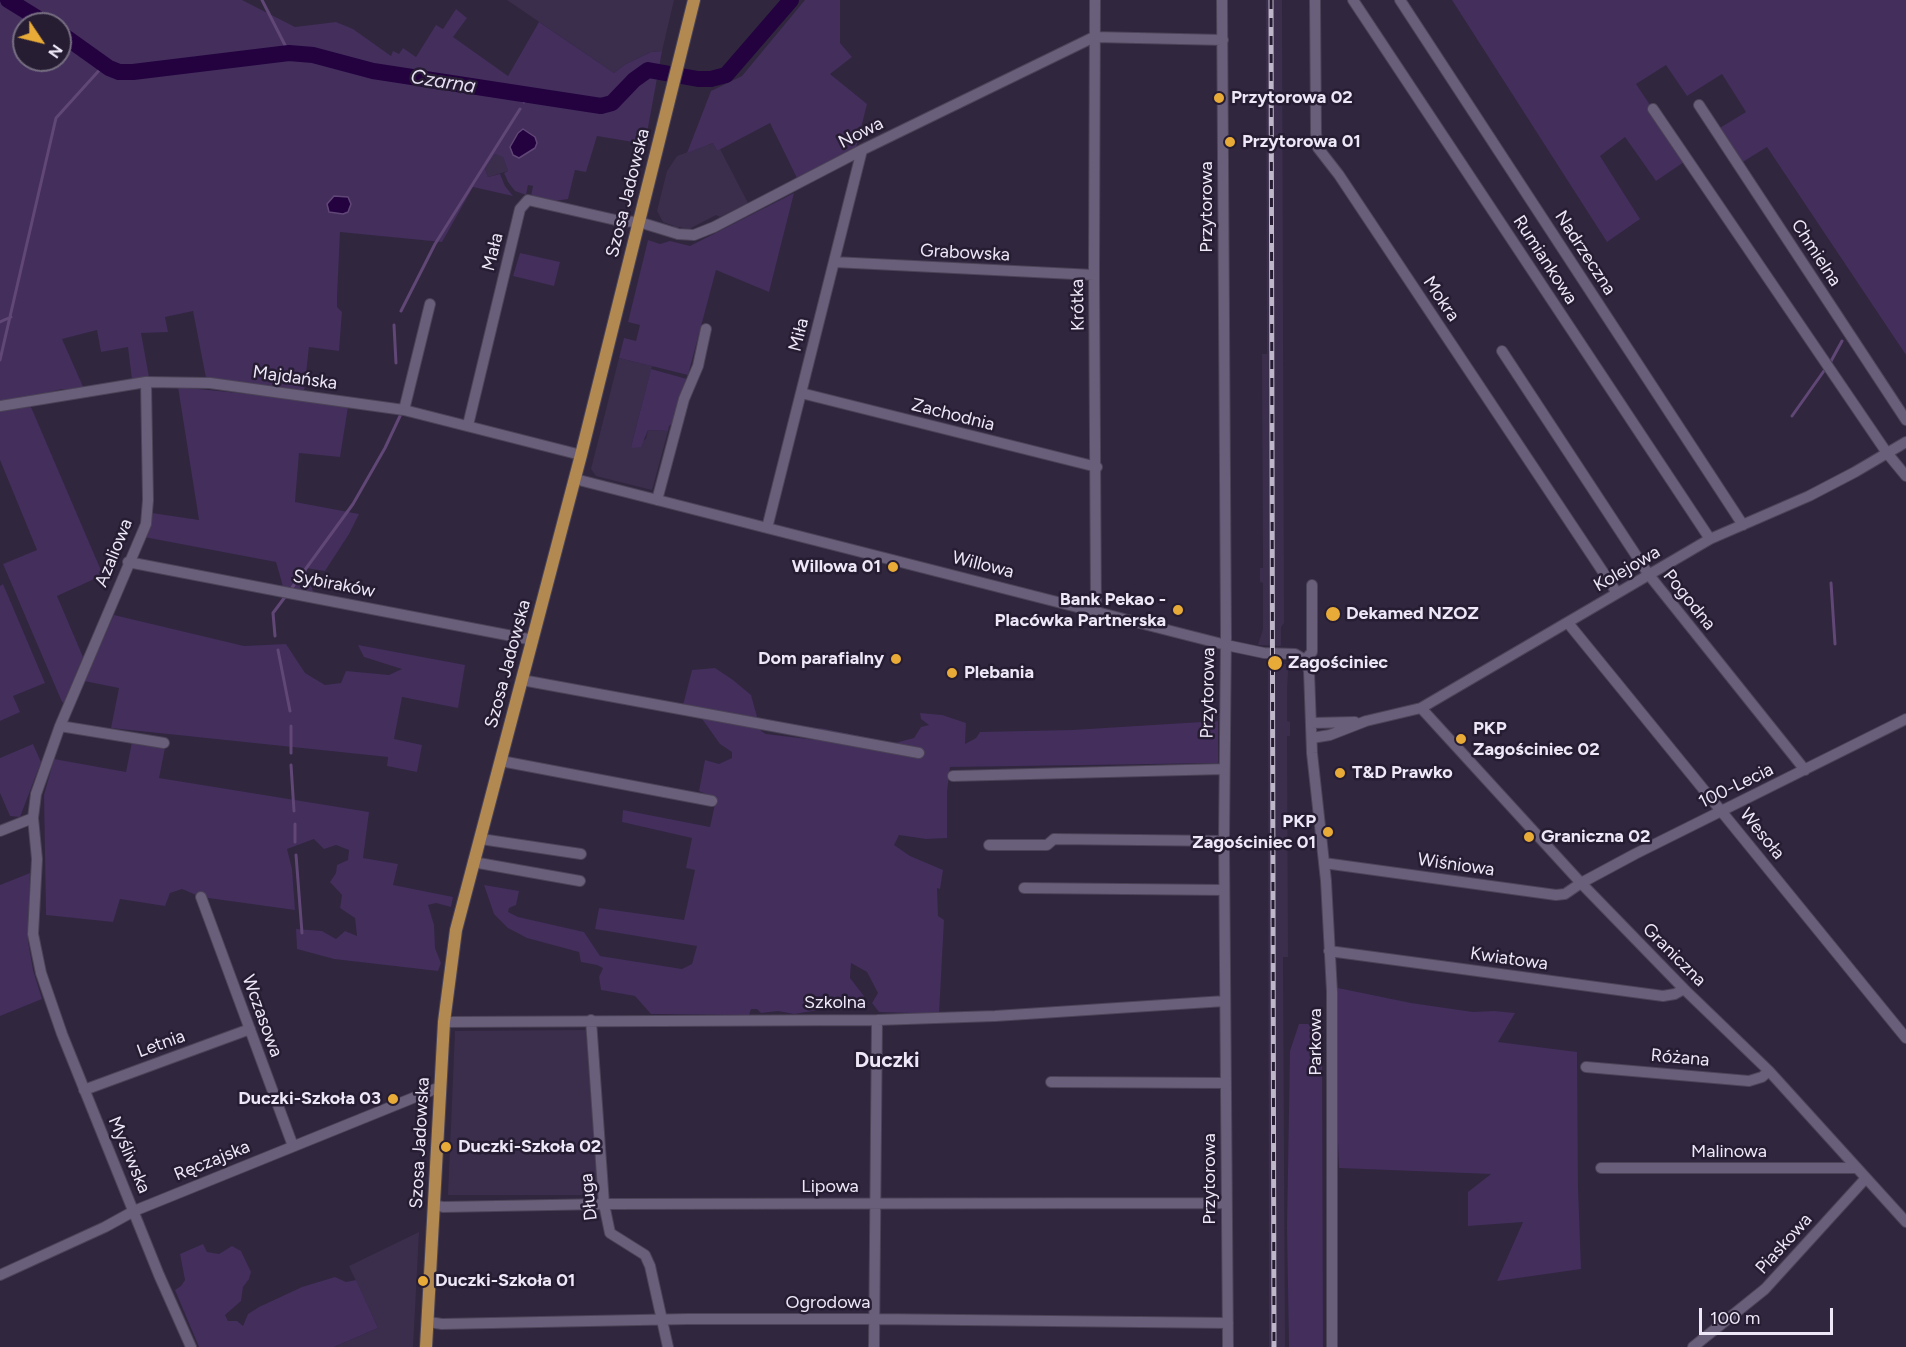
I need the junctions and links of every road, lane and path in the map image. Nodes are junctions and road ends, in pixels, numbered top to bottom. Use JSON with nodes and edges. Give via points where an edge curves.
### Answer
{"nodes":[{"id":1,"x":694,"y":0,"type":"edge"},
{"id":2,"x":1095,"y":0,"type":"edge"},
{"id":3,"x":1222,"y":0,"type":"edge"},
{"id":4,"x":1315,"y":0,"type":"edge"},
{"id":5,"x":1353,"y":0,"type":"edge"},
{"id":6,"x":1400,"y":0,"type":"edge"},
{"id":7,"x":1094,"y":37,"type":"junction"},
{"id":8,"x":1223,"y":40,"type":"junction"},
{"id":9,"x":1699,"y":105,"type":"dead end"},
{"id":10,"x":1653,"y":109,"type":"dead end"},
{"id":11,"x":862,"y":150,"type":"junction"},
{"id":12,"x":639,"y":222,"type":"junction"},
{"id":13,"x":834,"y":262,"type":"junction"},
{"id":14,"x":1094,"y":275,"type":"junction"},
{"id":15,"x":430,"y":304,"type":"dead end"},
{"id":16,"x":706,"y":329,"type":"dead end"},
{"id":17,"x":1502,"y":351,"type":"dead end"},
{"id":18,"x":146,"y":382,"type":"junction"},
{"id":19,"x":801,"y":393,"type":"junction"},
{"id":20,"x":0,"y":406,"type":"edge"},
{"id":21,"x":404,"y":410,"type":"junction"},
{"id":22,"x":1906,"y":420,"type":"edge"},
{"id":23,"x":468,"y":425,"type":"junction"},
{"id":24,"x":1906,"y":442,"type":"edge"},
{"id":25,"x":1887,"y":453,"type":"junction"},
{"id":26,"x":581,"y":455,"type":"junction"},
{"id":27,"x":1096,"y":467,"type":"junction"},
{"id":28,"x":1906,"y":476,"type":"edge"},
{"id":29,"x":575,"y":478,"type":"junction"},
{"id":30,"x":657,"y":500,"type":"junction"},
{"id":31,"x":1743,"y":525,"type":"junction"},
{"id":32,"x":767,"y":528,"type":"junction"},
{"id":33,"x":1710,"y":539,"type":"junction"},
{"id":34,"x":128,"y":562,"type":"junction"},
{"id":35,"x":1648,"y":575,"type":"junction"},
{"id":36,"x":1312,"y":585,"type":"dead end"},
{"id":37,"x":1617,"y":593,"type":"junction"},
{"id":38,"x":1096,"y":610,"type":"junction"},
{"id":39,"x":1568,"y":623,"type":"junction"},
{"id":40,"x":533,"y":640,"type":"junction"},
{"id":41,"x":1226,"y":645,"type":"junction"},
{"id":42,"x":1305,"y":660,"type":"junction"},
{"id":43,"x":522,"y":680,"type":"junction"},
{"id":44,"x":1421,"y":708,"type":"junction"},
{"id":45,"x":1366,"y":721,"type":"junction"},
{"id":46,"x":1311,"y":723,"type":"junction"},
{"id":47,"x":1904,"y":724,"type":"edge"},
{"id":48,"x":60,"y":726,"type":"junction"},
{"id":49,"x":1312,"y":738,"type":"junction"},
{"id":50,"x":164,"y":743,"type":"dead end"},
{"id":51,"x":919,"y":753,"type":"dead end"},
{"id":52,"x":501,"y":761,"type":"junction"},
{"id":53,"x":1224,"y":769,"type":"junction"},
{"id":54,"x":1805,"y":770,"type":"junction"},
{"id":55,"x":953,"y":776,"type":"dead end"},
{"id":56,"x":712,"y":801,"type":"dead end"},
{"id":57,"x":1722,"y":810,"type":"junction"},
{"id":58,"x":33,"y":818,"type":"junction"},
{"id":59,"x":0,"y":831,"type":"edge"},
{"id":60,"x":481,"y":839,"type":"junction"},
{"id":61,"x":1224,"y":841,"type":"junction"},
{"id":62,"x":989,"y":845,"type":"dead end"},
{"id":63,"x":581,"y":854,"type":"dead end"},
{"id":64,"x":473,"y":862,"type":"junction"},
{"id":65,"x":1324,"y":863,"type":"junction"},
{"id":66,"x":580,"y":881,"type":"dead end"},
{"id":67,"x":1581,"y":883,"type":"junction"},
{"id":68,"x":1024,"y":888,"type":"dead end"},
{"id":69,"x":1224,"y":890,"type":"junction"},
{"id":70,"x":201,"y":897,"type":"dead end"},
{"id":71,"x":1329,"y":951,"type":"junction"},
{"id":72,"x":41,"y":973,"type":"joint"},
{"id":73,"x":1684,"y":989,"type":"junction"},
{"id":74,"x":1225,"y":1001,"type":"junction"},
{"id":75,"x":591,"y":1020,"type":"junction"},
{"id":76,"x":878,"y":1020,"type":"junction"},
{"id":77,"x":444,"y":1022,"type":"junction"},
{"id":78,"x":249,"y":1029,"type":"junction"},
{"id":79,"x":1906,"y":1038,"type":"edge"},
{"id":80,"x":1586,"y":1067,"type":"dead end"},
{"id":81,"x":1769,"y":1071,"type":"junction"},
{"id":82,"x":1051,"y":1082,"type":"dead end"},
{"id":83,"x":1226,"y":1083,"type":"junction"},
{"id":84,"x":440,"y":1087,"type":"junction"},
{"id":85,"x":84,"y":1090,"type":"junction"},
{"id":86,"x":293,"y":1146,"type":"junction"},
{"id":87,"x":1601,"y":1168,"type":"dead end"},
{"id":88,"x":1856,"y":1168,"type":"junction"},
{"id":89,"x":1866,"y":1178,"type":"junction"},
{"id":90,"x":875,"y":1203,"type":"junction"},
{"id":91,"x":1226,"y":1203,"type":"junction"},
{"id":92,"x":604,"y":1204,"type":"junction"},
{"id":93,"x":435,"y":1205,"type":"junction"},
{"id":94,"x":134,"y":1211,"type":"junction"},
{"id":95,"x":1906,"y":1222,"type":"edge"},
{"id":96,"x":0,"y":1275,"type":"edge"},
{"id":97,"x":662,"y":1320,"type":"junction"},
{"id":98,"x":875,"y":1320,"type":"junction"},
{"id":99,"x":428,"y":1322,"type":"junction"},
{"id":100,"x":1228,"y":1323,"type":"junction"},
{"id":101,"x":191,"y":1347,"type":"edge"},
{"id":102,"x":426,"y":1347,"type":"edge"},
{"id":103,"x":668,"y":1347,"type":"edge"},
{"id":104,"x":874,"y":1347,"type":"edge"},
{"id":105,"x":1228,"y":1347,"type":"edge"},
{"id":106,"x":1332,"y":1347,"type":"edge"},
{"id":107,"x":1693,"y":1347,"type":"edge"}],
"edges":[{"from":1,"to":12,"type":"main road","name":"Szosa Jadowska"},
{"from":2,"to":7,"type":"street","name":"Krótka"},
{"from":3,"to":8,"type":"street","name":"Przytorowa"},
{"from":4,"to":37,"type":"street","name":"Mokra","via":[[1318,148]]},
{"from":5,"to":33,"type":"street","name":"Rumiankowa"},
{"from":6,"to":31,"type":"street","name":"Nadrzeczna"},
{"from":7,"to":8,"type":"street"},
{"from":7,"to":11,"type":"street","name":"Nowa"},
{"from":7,"to":14,"type":"street","name":"Krótka"},
{"from":8,"to":41,"type":"street","name":"Przytorowa"},
{"from":9,"to":22,"type":"street","name":"Chmielna"},
{"from":10,"to":25,"type":"street"},
{"from":11,"to":12,"type":"street","name":"Nowa","via":[[698,234],[678,234]]},
{"from":11,"to":13,"type":"street","name":"Miła"},
{"from":12,"to":23,"type":"street","name":"Mała","via":[[531,200],[524,203]]},
{"from":12,"to":26,"type":"main road","name":"Szosa Jadowska"},
{"from":13,"to":14,"type":"street","name":"Grabowska"},
{"from":13,"to":19,"type":"street","name":"Miła"},
{"from":14,"to":27,"type":"street","name":"Krótka"},
{"from":15,"to":21,"type":"street"},
{"from":16,"to":30,"type":"street"},
{"from":17,"to":35,"type":"street","name":"Pogodna"},
{"from":18,"to":20,"type":"street","name":"Majdańska"},
{"from":18,"to":21,"type":"street","name":"Majdańska","via":[[210,383]]},
{"from":18,"to":34,"type":"street","name":"Azaliowa","via":[[146,524]]},
{"from":19,"to":27,"type":"street","name":"Zachodnia"},
{"from":19,"to":32,"type":"street","name":"Miła"},
{"from":21,"to":23,"type":"street","name":"Majdańska"},
{"from":23,"to":26,"type":"street","name":"Majdańska"},
{"from":24,"to":25,"type":"street","name":"Kolejowa"},
{"from":25,"to":28,"type":"street"},
{"from":25,"to":31,"type":"street","name":"Kolejowa","via":[[1809,496]]},
{"from":26,"to":29,"type":"main road","name":"Szosa Jadowska"},
{"from":27,"to":38,"type":"street","name":"Krótka"},
{"from":29,"to":30,"type":"street","name":"Willowa"},
{"from":29,"to":40,"type":"main road","name":"Szosa Jadowska"},
{"from":30,"to":32,"type":"street","name":"Willowa"},
{"from":31,"to":33,"type":"street","name":"Kolejowa"},
{"from":32,"to":38,"type":"street","name":"Willowa"},
{"from":33,"to":35,"type":"street","name":"Kolejowa"},
{"from":34,"to":40,"type":"street","name":"Sybiraków"},
{"from":34,"to":48,"type":"street","name":"Azaliowa"},
{"from":35,"to":37,"type":"street","name":"Kolejowa"},
{"from":35,"to":54,"type":"street","name":"Pogodna"},
{"from":36,"to":42,"type":"street","via":[[1312,652]]},
{"from":37,"to":39,"type":"street","name":"Kolejowa"},
{"from":38,"to":41,"type":"street","name":"Willowa"},
{"from":39,"to":44,"type":"street","name":"Kolejowa"},
{"from":39,"to":57,"type":"street","name":"Wesoła"},
{"from":40,"to":43,"type":"main road","name":"Szosa Jadowska"},
{"from":41,"to":42,"type":"street","name":"Willowa","via":[[1264,653],[1295,654]]},
{"from":41,"to":53,"type":"street","name":"Przytorowa"},
{"from":42,"to":46,"type":"street"},
{"from":43,"to":51,"type":"street"},
{"from":43,"to":52,"type":"main road","name":"Szosa Jadowska"},
{"from":44,"to":45,"type":"street","name":"Kolejowa"},
{"from":44,"to":67,"type":"street","name":"Graniczna"},
{"from":45,"to":46,"type":"street","name":"Kolejowa"},
{"from":45,"to":49,"type":"street","name":"Kolejowa"},
{"from":46,"to":49,"type":"street"},
{"from":47,"to":54,"type":"street","name":"100-Lecia"},
{"from":48,"to":50,"type":"street"},
{"from":48,"to":58,"type":"street","name":"Azaliowa","via":[[36,794]]},
{"from":49,"to":65,"type":"street","name":"Parkowa"},
{"from":52,"to":56,"type":"street"},
{"from":52,"to":60,"type":"main road","name":"Szosa Jadowska"},
{"from":53,"to":55,"type":"street"},
{"from":53,"to":61,"type":"street","name":"Przytorowa"},
{"from":54,"to":57,"type":"street","name":"100-Lecia"},
{"from":57,"to":67,"type":"street","name":"100-Lecia"},
{"from":57,"to":79,"type":"street","name":"Wesoła"},
{"from":58,"to":59,"type":"street"},
{"from":58,"to":72,"type":"street","name":"Azaliowa","via":[[37,859],[33,934]]},
{"from":60,"to":63,"type":"street"},
{"from":60,"to":64,"type":"main road","name":"Szosa Jadowska"},
{"from":61,"to":62,"type":"street","via":[[1054,839],[1047,845]]},
{"from":61,"to":69,"type":"street","name":"Przytorowa"},
{"from":64,"to":66,"type":"street"},
{"from":64,"to":77,"type":"main road","name":"Szosa Jadowska","via":[[456,930]]},
{"from":65,"to":67,"type":"street","name":"Wiśniowa","via":[[1560,896]]},
{"from":65,"to":71,"type":"street","name":"Parkowa"},
{"from":67,"to":73,"type":"street","name":"Graniczna"},
{"from":68,"to":69,"type":"street"},
{"from":69,"to":74,"type":"street","name":"Przytorowa"},
{"from":70,"to":78,"type":"street","name":"Wczasowa"},
{"from":71,"to":73,"type":"street","name":"Kwiatowa","via":[[1662,996]]},
{"from":71,"to":106,"type":"street","name":"Parkowa"},
{"from":72,"to":85,"type":"street","name":"Myśliwska"},
{"from":73,"to":81,"type":"street","name":"Graniczna"},
{"from":74,"to":76,"type":"street","name":"Szkolna"},
{"from":74,"to":83,"type":"street","name":"Przytorowa"},
{"from":75,"to":76,"type":"street","name":"Szkolna"},
{"from":75,"to":77,"type":"street","name":"Szkolna"},
{"from":75,"to":92,"type":"street","name":"Długa"},
{"from":76,"to":90,"type":"street"},
{"from":77,"to":84,"type":"main road","name":"Szosa Jadowska"},
{"from":78,"to":85,"type":"street","name":"Letnia"},
{"from":78,"to":86,"type":"street","name":"Wczasowa"},
{"from":80,"to":81,"type":"street","name":"Różana","via":[[1749,1081]]},
{"from":81,"to":88,"type":"street","name":"Graniczna"},
{"from":82,"to":83,"type":"street"},
{"from":83,"to":91,"type":"street","name":"Przytorowa"},
{"from":84,"to":86,"type":"street","name":"Ręczajska"},
{"from":84,"to":93,"type":"main road","name":"Szosa Jadowska"},
{"from":85,"to":94,"type":"street","name":"Myśliwska"},
{"from":86,"to":94,"type":"street","name":"Ręczajska"},
{"from":87,"to":88,"type":"street","name":"Malinowa"},
{"from":88,"to":89,"type":"street","name":"Graniczna"},
{"from":89,"to":95,"type":"street","name":"Graniczna"},
{"from":89,"to":107,"type":"street","name":"Piaskowa","via":[[1765,1289]]},
{"from":90,"to":91,"type":"street","name":"Lipowa"},
{"from":90,"to":92,"type":"street","name":"Lipowa"},
{"from":90,"to":98,"type":"street"},
{"from":91,"to":100,"type":"street","name":"Przytorowa"},
{"from":92,"to":93,"type":"street","name":"Lipowa"},
{"from":92,"to":97,"type":"street","name":"Długa","via":[[610,1233],[645,1255]]},
{"from":93,"to":99,"type":"main road","name":"Szosa Jadowska"},
{"from":94,"to":96,"type":"street","name":"Ręczajska"},
{"from":94,"to":101,"type":"street","name":"Myśliwska"},
{"from":97,"to":98,"type":"street","name":"Ogrodowa"},
{"from":97,"to":99,"type":"street","name":"Ogrodowa"},
{"from":97,"to":103,"type":"street","name":"Długa"},
{"from":98,"to":100,"type":"street","name":"Ogrodowa"},
{"from":98,"to":104,"type":"street"},
{"from":99,"to":102,"type":"main road","name":"Szosa Jadowska"},
{"from":100,"to":105,"type":"street","name":"Przytorowa"}]}
